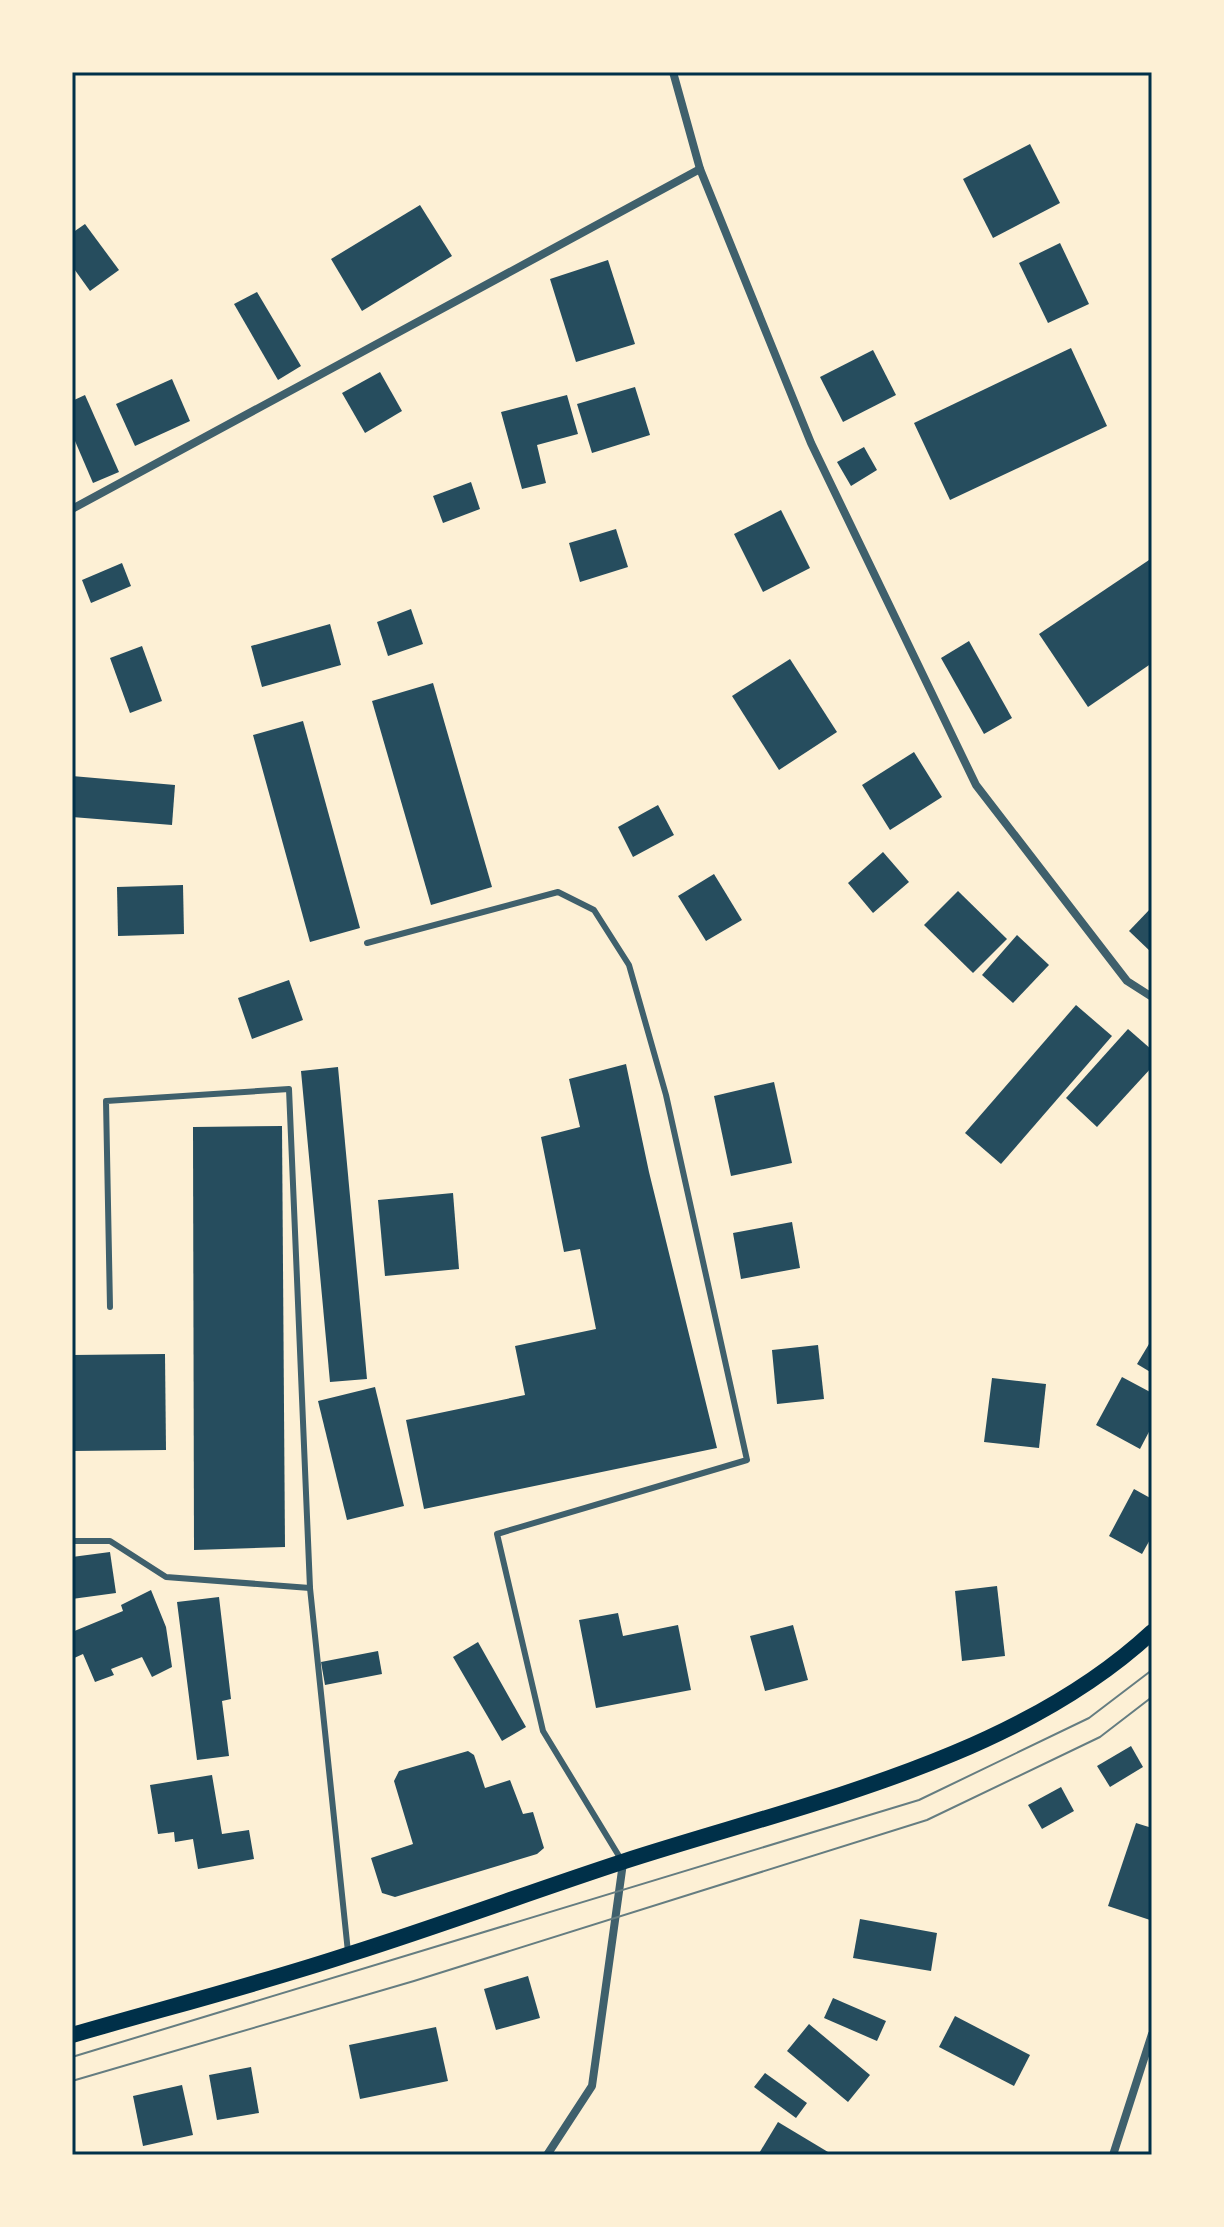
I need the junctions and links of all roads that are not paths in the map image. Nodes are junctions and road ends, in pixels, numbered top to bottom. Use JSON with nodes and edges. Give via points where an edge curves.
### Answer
{"nodes":[{"id":1,"x":673,"y":72,"type":"edge"},
{"id":2,"x":700,"y":169,"type":"junction"},
{"id":3,"x":72,"y":509,"type":"edge"},
{"id":4,"x":367,"y":943,"type":"dead end"},
{"id":5,"x":1152,"y":997,"type":"edge"},
{"id":6,"x":110,"y":1307,"type":"dead end"},
{"id":7,"x":72,"y":1541,"type":"edge"},
{"id":8,"x":310,"y":1588,"type":"junction"},
{"id":9,"x":1152,"y":1632,"type":"edge"},
{"id":10,"x":623,"y":1862,"type":"junction"},
{"id":11,"x":348,"y":1955,"type":"junction"},
{"id":12,"x":1152,"y":2034,"type":"edge"},
{"id":13,"x":72,"y":2035,"type":"edge"},
{"id":14,"x":547,"y":2155,"type":"edge"},
{"id":15,"x":1113,"y":2155,"type":"edge"}],
"edges":[{"from":1,"to":2,"type":"street"},
{"from":2,"to":3,"type":"street"},
{"from":2,"to":5,"type":"street","via":[[811,443],[976,785],[1127,981]]},
{"from":4,"to":10,"type":"lane","via":[[558,892],[594,910],[629,965],[662,1081],[747,1460],[497,1534],[543,1731]]},
{"from":6,"to":8,"type":"lane","via":[[106,1101],[289,1089]]},
{"from":7,"to":8,"type":"lane","via":[[110,1541],[166,1577]]},
{"from":8,"to":11,"type":"lane"},
{"from":9,"to":10,"type":"main road","via":[[1122,1660],[1029,1718],[906,1773]]},
{"from":10,"to":11,"type":"main road"},
{"from":10,"to":14,"type":"street","via":[[592,2086]]},
{"from":11,"to":13,"type":"main road"},
{"from":12,"to":15,"type":"street"}]}
